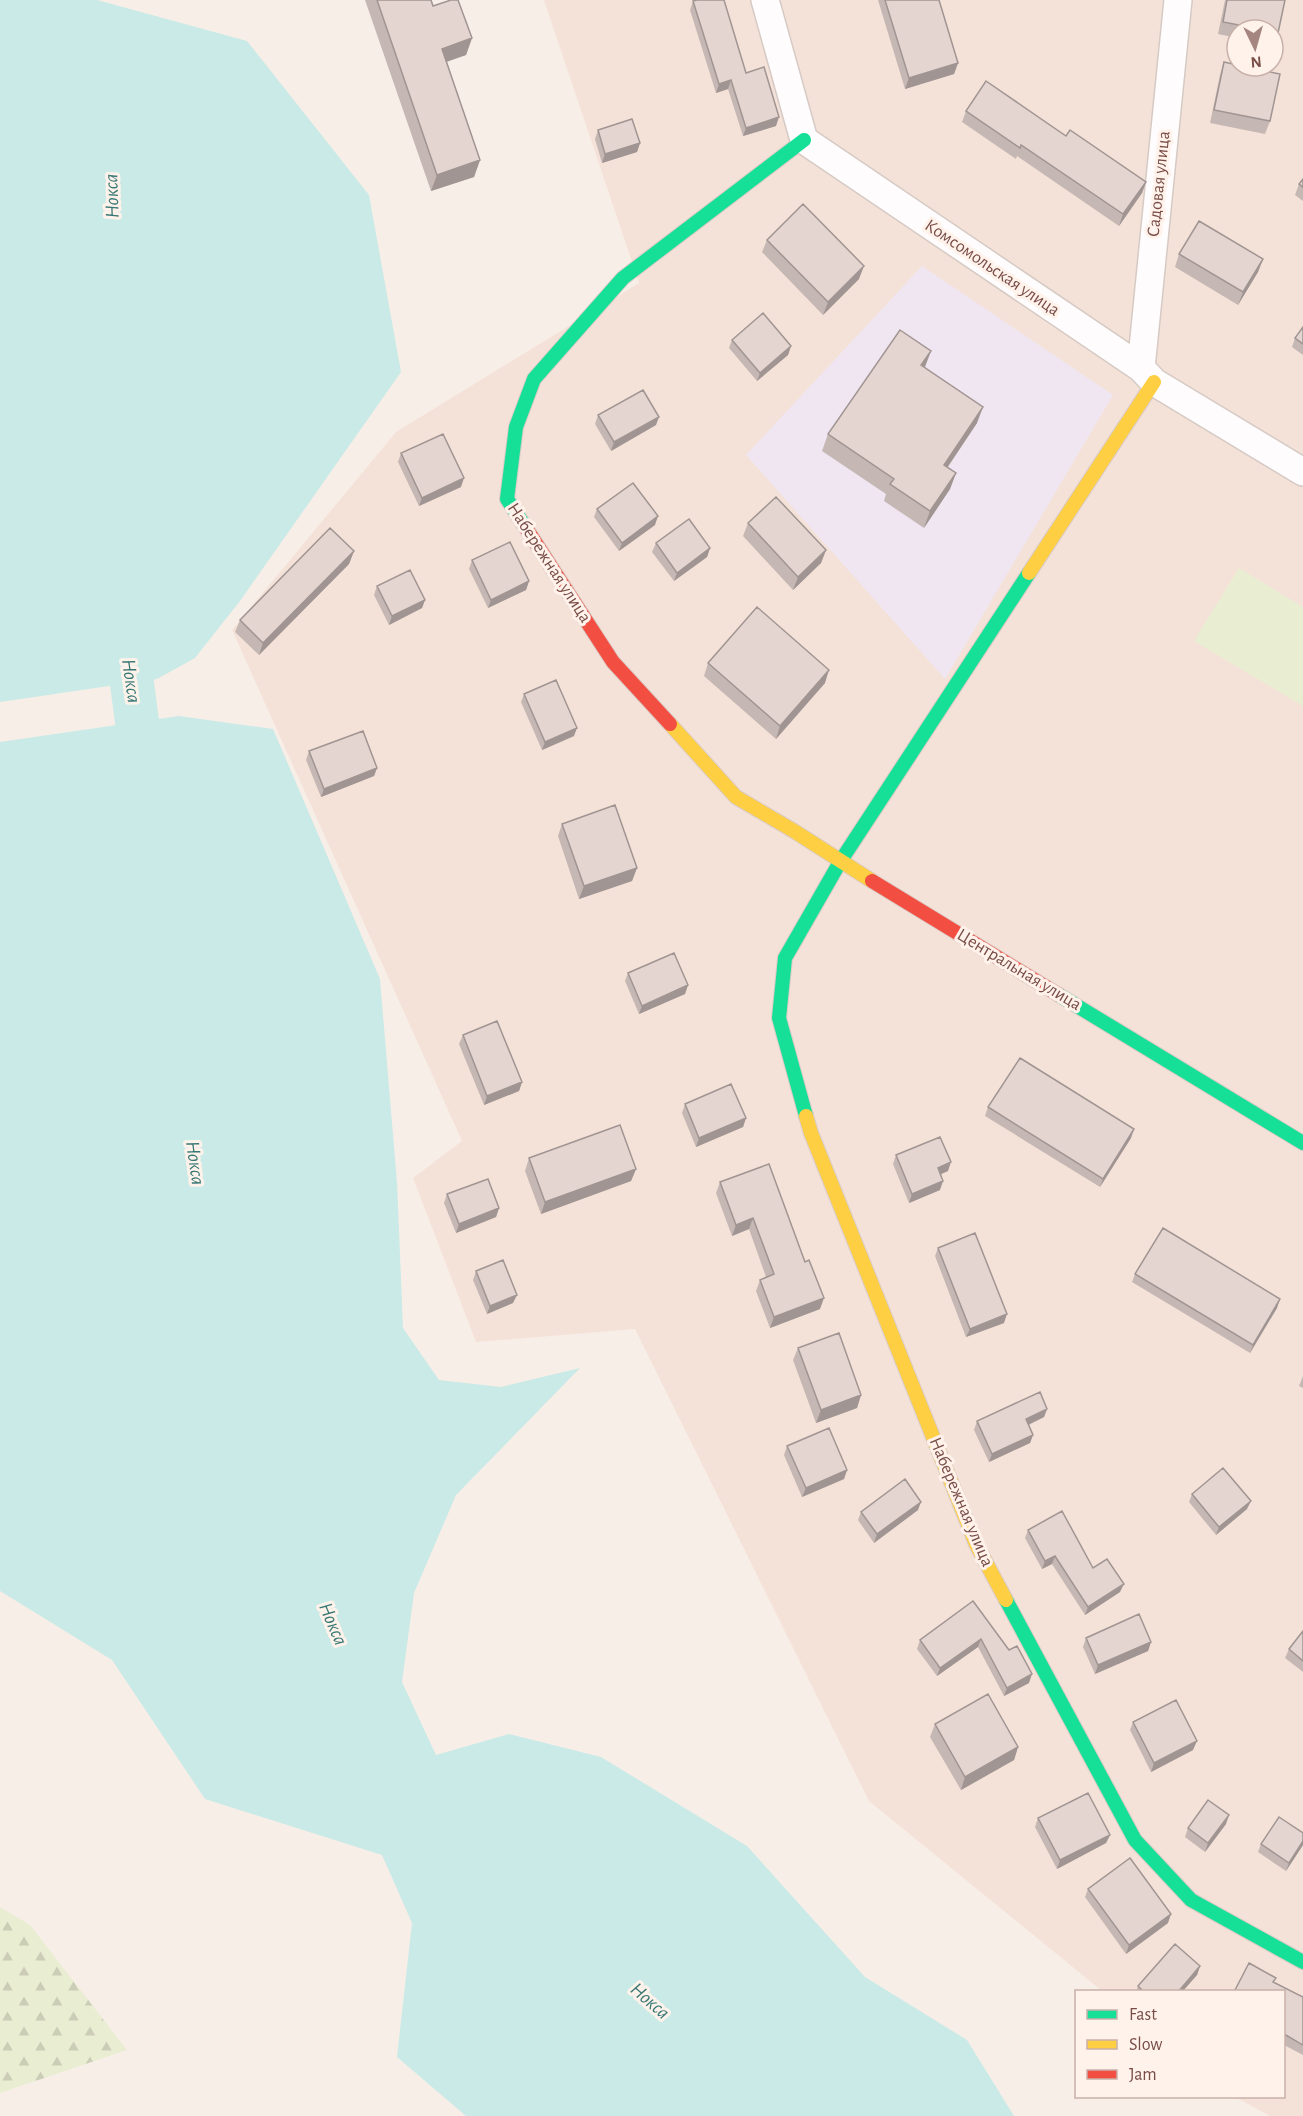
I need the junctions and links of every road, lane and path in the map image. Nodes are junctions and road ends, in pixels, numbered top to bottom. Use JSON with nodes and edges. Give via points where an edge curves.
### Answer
{"nodes":[{"id":1,"x":765,"y":0,"type":"edge"},
{"id":2,"x":1178,"y":0,"type":"edge"},
{"id":3,"x":804,"y":140,"type":"junction"},
{"id":4,"x":1148,"y":375,"type":"junction"},
{"id":5,"x":1303,"y":472,"type":"edge"},
{"id":6,"x":736,"y":796,"type":"joint"},
{"id":7,"x":840,"y":862,"type":"junction"},
{"id":8,"x":1303,"y":1143,"type":"edge"},
{"id":9,"x":1303,"y":1962,"type":"edge"}],
"edges":[{"from":1,"to":3,"type":"street"},
{"from":2,"to":4,"type":"street","name":"Садовая улица"},
{"from":3,"to":4,"type":"street","name":"Комсомольская улица"},
{"from":3,"to":6,"type":"street","name":"Набережная улица","via":[[623,278],[534,378],[516,427],[507,499],[613,662]]},
{"from":4,"to":5,"type":"street","name":"Комсомольская улица"},
{"from":4,"to":7,"type":"street"},
{"from":6,"to":7,"type":"street","name":"Центральная улица"},
{"from":7,"to":8,"type":"street","name":"Центральная улица"},
{"from":7,"to":9,"type":"street","name":"Набережная улица","via":[[785,958],[779,1017],[812,1133],[975,1544],[1135,1840],[1191,1900]]}]}
